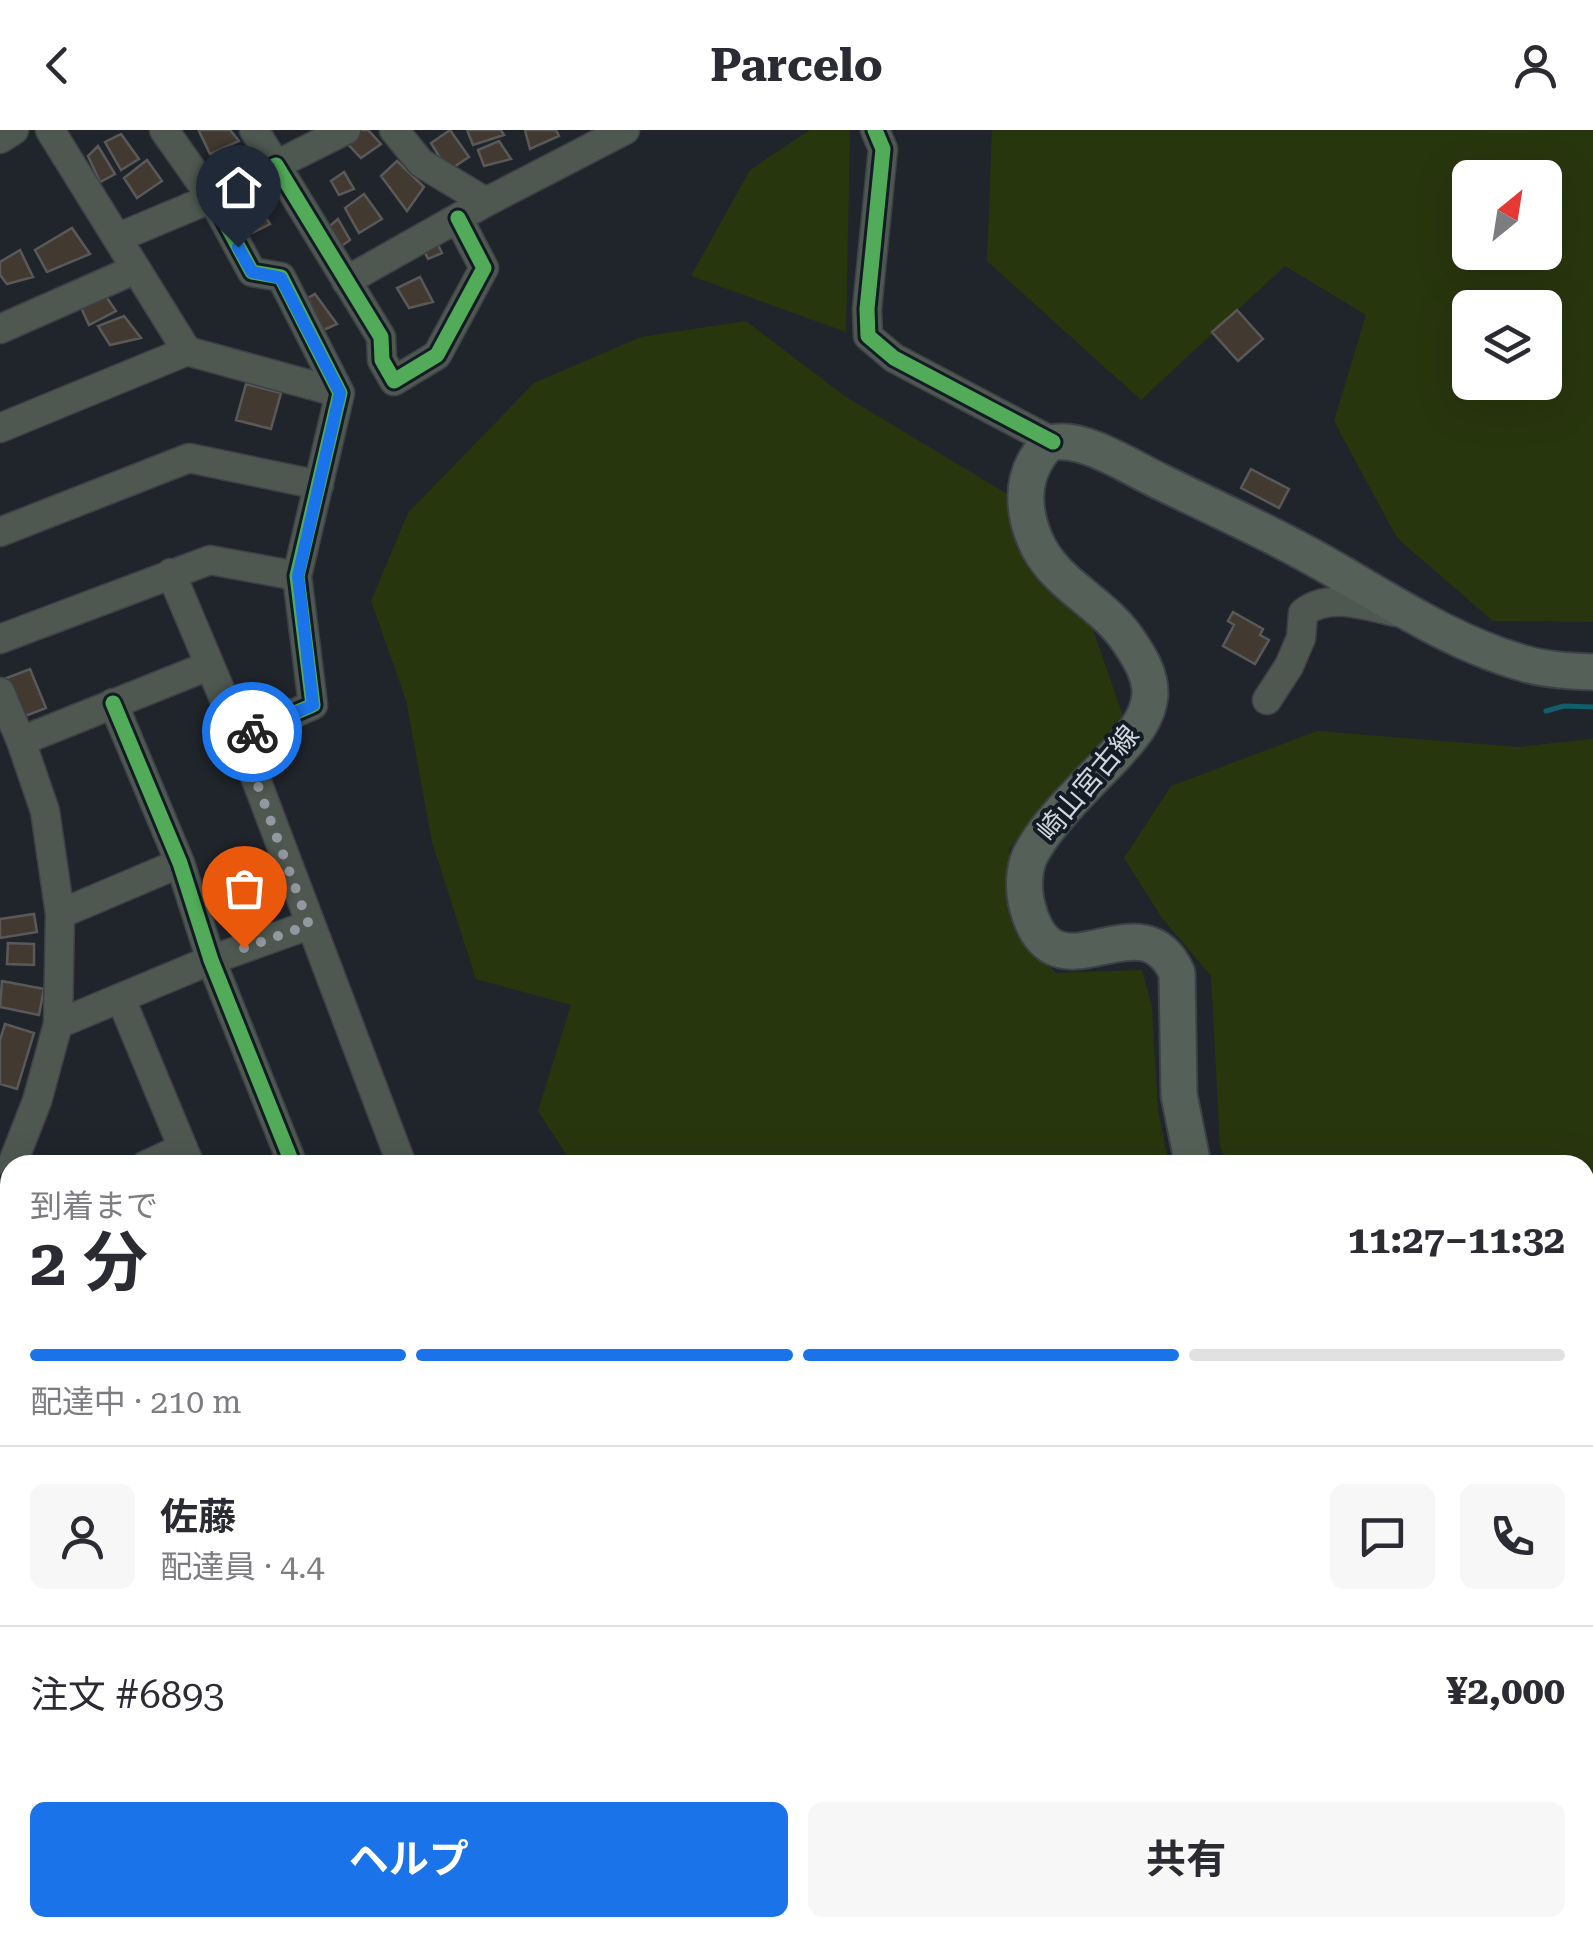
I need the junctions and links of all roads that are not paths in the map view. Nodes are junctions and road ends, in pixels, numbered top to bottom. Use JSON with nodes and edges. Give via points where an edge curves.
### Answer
{"nodes":[{"id":1,"x":14,"y":130,"type":"edge"},
{"id":2,"x":164,"y":130,"type":"edge"},
{"id":3,"x":254,"y":130,"type":"edge"},
{"id":4,"x":346,"y":130,"type":"edge"},
{"id":5,"x":394,"y":130,"type":"edge"},
{"id":6,"x":625,"y":130,"type":"edge"},
{"id":7,"x":875,"y":130,"type":"edge"},
{"id":8,"x":54,"y":131,"type":"edge"},
{"id":9,"x":0,"y":139,"type":"edge"},
{"id":10,"x":276,"y":165,"type":"junction"},
{"id":11,"x":212,"y":198,"type":"junction"},
{"id":12,"x":486,"y":202,"type":"junction"},
{"id":13,"x":458,"y":218,"type":"junction"},
{"id":14,"x":117,"y":238,"type":"junction"},
{"id":15,"x":136,"y":269,"type":"junction"},
{"id":16,"x":346,"y":281,"type":"junction"},
{"id":17,"x":0,"y":329,"type":"edge"},
{"id":18,"x":187,"y":352,"type":"junction"},
{"id":19,"x":340,"y":393,"type":"junction"},
{"id":20,"x":0,"y":428,"type":"edge"},
{"id":21,"x":1053,"y":442,"type":"junction"},
{"id":22,"x":319,"y":486,"type":"junction"},
{"id":23,"x":0,"y":532,"type":"edge"},
{"id":24,"x":171,"y":573,"type":"junction"},
{"id":25,"x":298,"y":576,"type":"junction"},
{"id":26,"x":1412,"y":615,"type":"junction"},
{"id":27,"x":0,"y":639,"type":"edge"},
{"id":28,"x":208,"y":666,"type":"junction"},
{"id":29,"x":1593,"y":672,"type":"edge"},
{"id":30,"x":0,"y":692,"type":"edge"},
{"id":31,"x":1267,"y":700,"type":"dead end"},
{"id":32,"x":112,"y":703,"type":"junction"},
{"id":33,"x":240,"y":737,"type":"junction"},
{"id":34,"x":20,"y":741,"type":"junction"},
{"id":35,"x":180,"y":863,"type":"junction"},
{"id":36,"x":60,"y":914,"type":"junction"},
{"id":37,"x":309,"y":925,"type":"junction"},
{"id":38,"x":211,"y":960,"type":"junction"},
{"id":39,"x":121,"y":999,"type":"junction"},
{"id":40,"x":58,"y":1024,"type":"junction"},
{"id":41,"x":16,"y":1155,"type":"edge"},
{"id":42,"x":186,"y":1155,"type":"edge"},
{"id":43,"x":288,"y":1155,"type":"edge"},
{"id":44,"x":398,"y":1155,"type":"edge"},
{"id":45,"x":1191,"y":1155,"type":"edge"}],
"edges":[{"from":1,"to":9,"type":"street"},
{"from":2,"to":11,"type":"street"},
{"from":3,"to":10,"type":"street"},
{"from":4,"to":10,"type":"street"},
{"from":5,"to":12,"type":"street","via":[[420,162]]},
{"from":6,"to":12,"type":"street"},
{"from":7,"to":21,"type":"street","via":[[883,149],[868,336],[894,358]]},
{"from":8,"to":14,"type":"street"},
{"from":10,"to":11,"type":"street"},
{"from":10,"to":16,"type":"street"},
{"from":11,"to":14,"type":"street"},
{"from":11,"to":19,"type":"street","via":[[252,272],[281,278]]},
{"from":12,"to":13,"type":"street"},
{"from":13,"to":16,"type":"street"},
{"from":13,"to":16,"type":"street","via":[[484,268],[437,354],[394,382],[382,360],[381,337]]},
{"from":14,"to":15,"type":"street"},
{"from":15,"to":17,"type":"street"},
{"from":15,"to":18,"type":"street"},
{"from":18,"to":19,"type":"street"},
{"from":18,"to":20,"type":"street"},
{"from":19,"to":22,"type":"street"},
{"from":21,"to":26,"type":"main road","via":[[1105,455],[1304,552]]},
{"from":21,"to":45,"type":"main road","name":"崎山宮古線","via":[[1028,474],[1029,524],[1054,569],[1118,625],[1148,677],[1150,695],[1139,726],[1030,852],[1026,900],[1045,942],[1064,952],[1142,941],[1171,960],[1178,973],[1179,1095]]},
{"from":22,"to":23,"type":"street","via":[[190,458]]},
{"from":22,"to":25,"type":"street"},
{"from":24,"to":25,"type":"street","via":[[210,560]]},
{"from":24,"to":27,"type":"street"},
{"from":24,"to":28,"type":"street"},
{"from":25,"to":33,"type":"street","via":[[313,705]]},
{"from":26,"to":29,"type":"main road","via":[[1504,657]]},
{"from":26,"to":31,"type":"street","via":[[1345,602],[1313,605],[1303,613],[1301,638]]},
{"from":28,"to":32,"type":"street"},
{"from":28,"to":33,"type":"street"},
{"from":30,"to":34,"type":"street"},
{"from":32,"to":34,"type":"street"},
{"from":32,"to":35,"type":"street"},
{"from":33,"to":37,"type":"street"},
{"from":34,"to":36,"type":"street","via":[[45,811]]},
{"from":35,"to":36,"type":"street"},
{"from":35,"to":38,"type":"street"},
{"from":36,"to":40,"type":"street"},
{"from":37,"to":38,"type":"street"},
{"from":37,"to":44,"type":"street"},
{"from":38,"to":39,"type":"street"},
{"from":38,"to":43,"type":"street"},
{"from":39,"to":40,"type":"street"},
{"from":39,"to":42,"type":"street"},
{"from":40,"to":41,"type":"street"}]}
